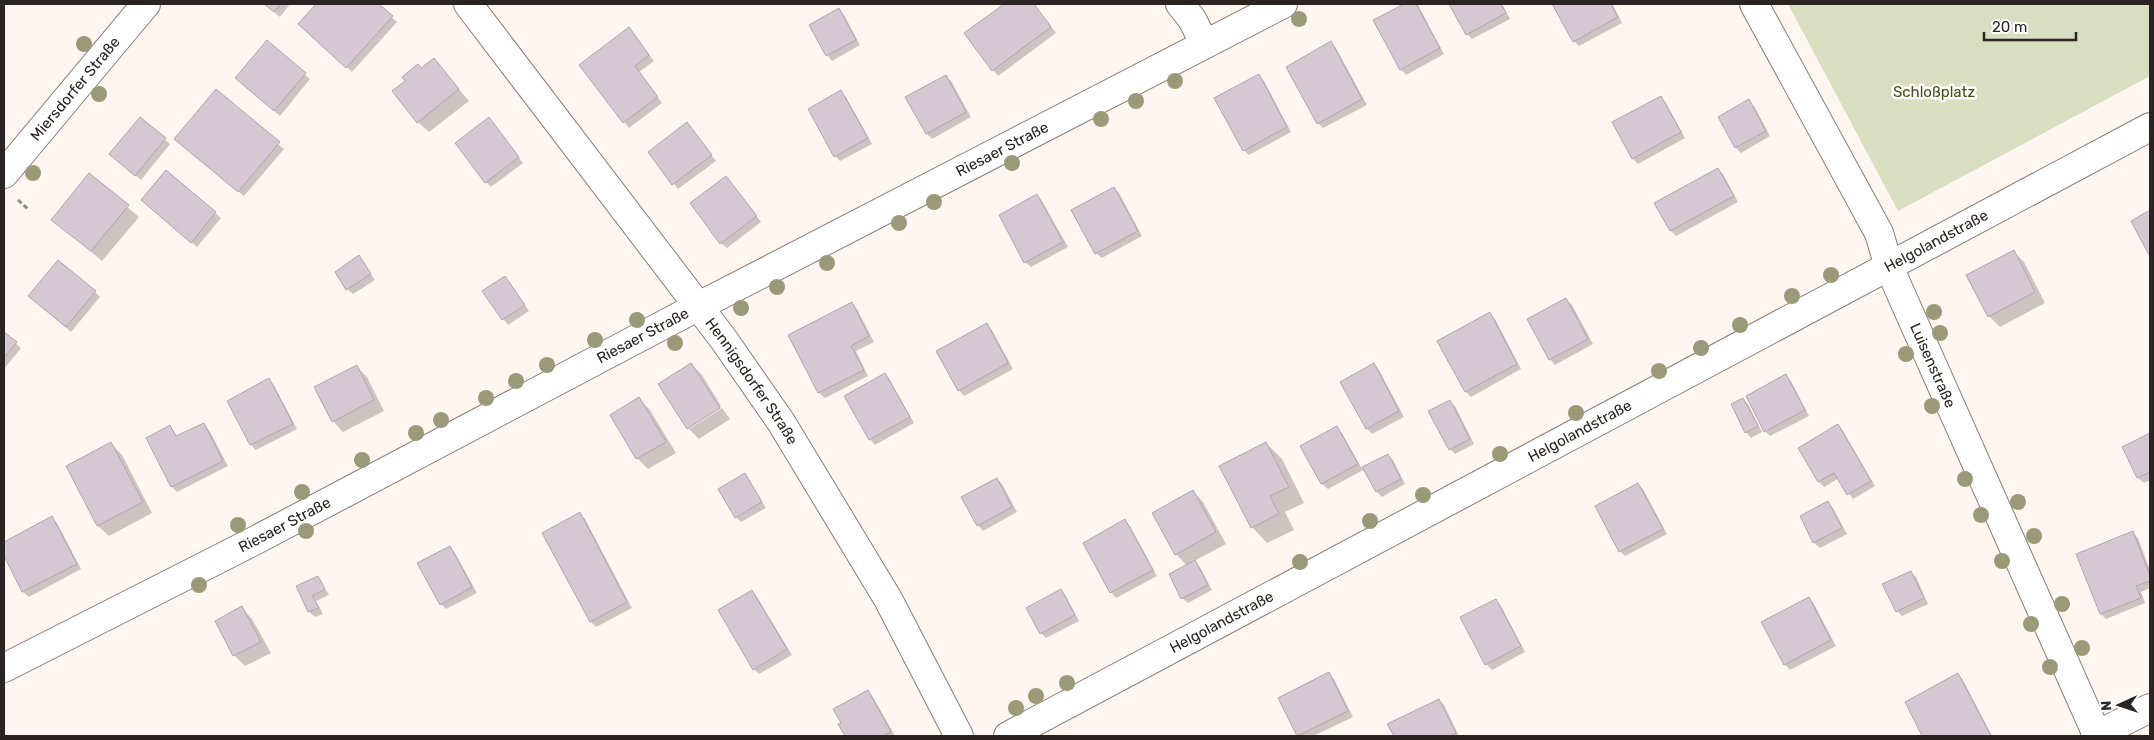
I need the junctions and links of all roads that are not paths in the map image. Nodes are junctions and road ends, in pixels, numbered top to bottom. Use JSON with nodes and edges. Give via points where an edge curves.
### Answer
{"nodes":[{"id":1,"x":146,"y":4,"type":"edge"},
{"id":2,"x":468,"y":4,"type":"edge"},
{"id":3,"x":1180,"y":4,"type":"edge"},
{"id":4,"x":1283,"y":4,"type":"edge"},
{"id":5,"x":1754,"y":4,"type":"edge"},
{"id":6,"x":1204,"y":43,"type":"junction"},
{"id":7,"x":2150,"y":126,"type":"edge"},
{"id":8,"x":4,"y":174,"type":"edge"},
{"id":9,"x":1888,"y":267,"type":"junction"},
{"id":10,"x":699,"y":306,"type":"junction"},
{"id":11,"x":4,"y":668,"type":"edge"},
{"id":12,"x":2150,"y":708,"type":"edge"},
{"id":13,"x":959,"y":736,"type":"edge"},
{"id":14,"x":1008,"y":736,"type":"edge"},
{"id":15,"x":2096,"y":736,"type":"edge"}],
"edges":[{"from":1,"to":8,"type":"street","name":"Miersdorfer Straße"},
{"from":2,"to":10,"type":"street","name":"Hennigsdorfer Straße"},
{"from":3,"to":6,"type":"street"},
{"from":4,"to":6,"type":"street","name":"Riesaer Straße"},
{"from":5,"to":9,"type":"street","name":"Luisenstraße","via":[[1879,233]]},
{"from":6,"to":10,"type":"street","name":"Riesaer Straße"},
{"from":7,"to":9,"type":"street","name":"Helgolandstraße"},
{"from":9,"to":14,"type":"street","name":"Helgolandstraße"},
{"from":9,"to":15,"type":"street","name":"Luisenstraße"},
{"from":10,"to":11,"type":"street","name":"Riesaer Straße","via":[[256,540]]},
{"from":10,"to":13,"type":"street","name":"Hennigsdorfer Straße","via":[[781,422],[834,508],[888,599]]},
{"from":12,"to":15,"type":"street"}]}
